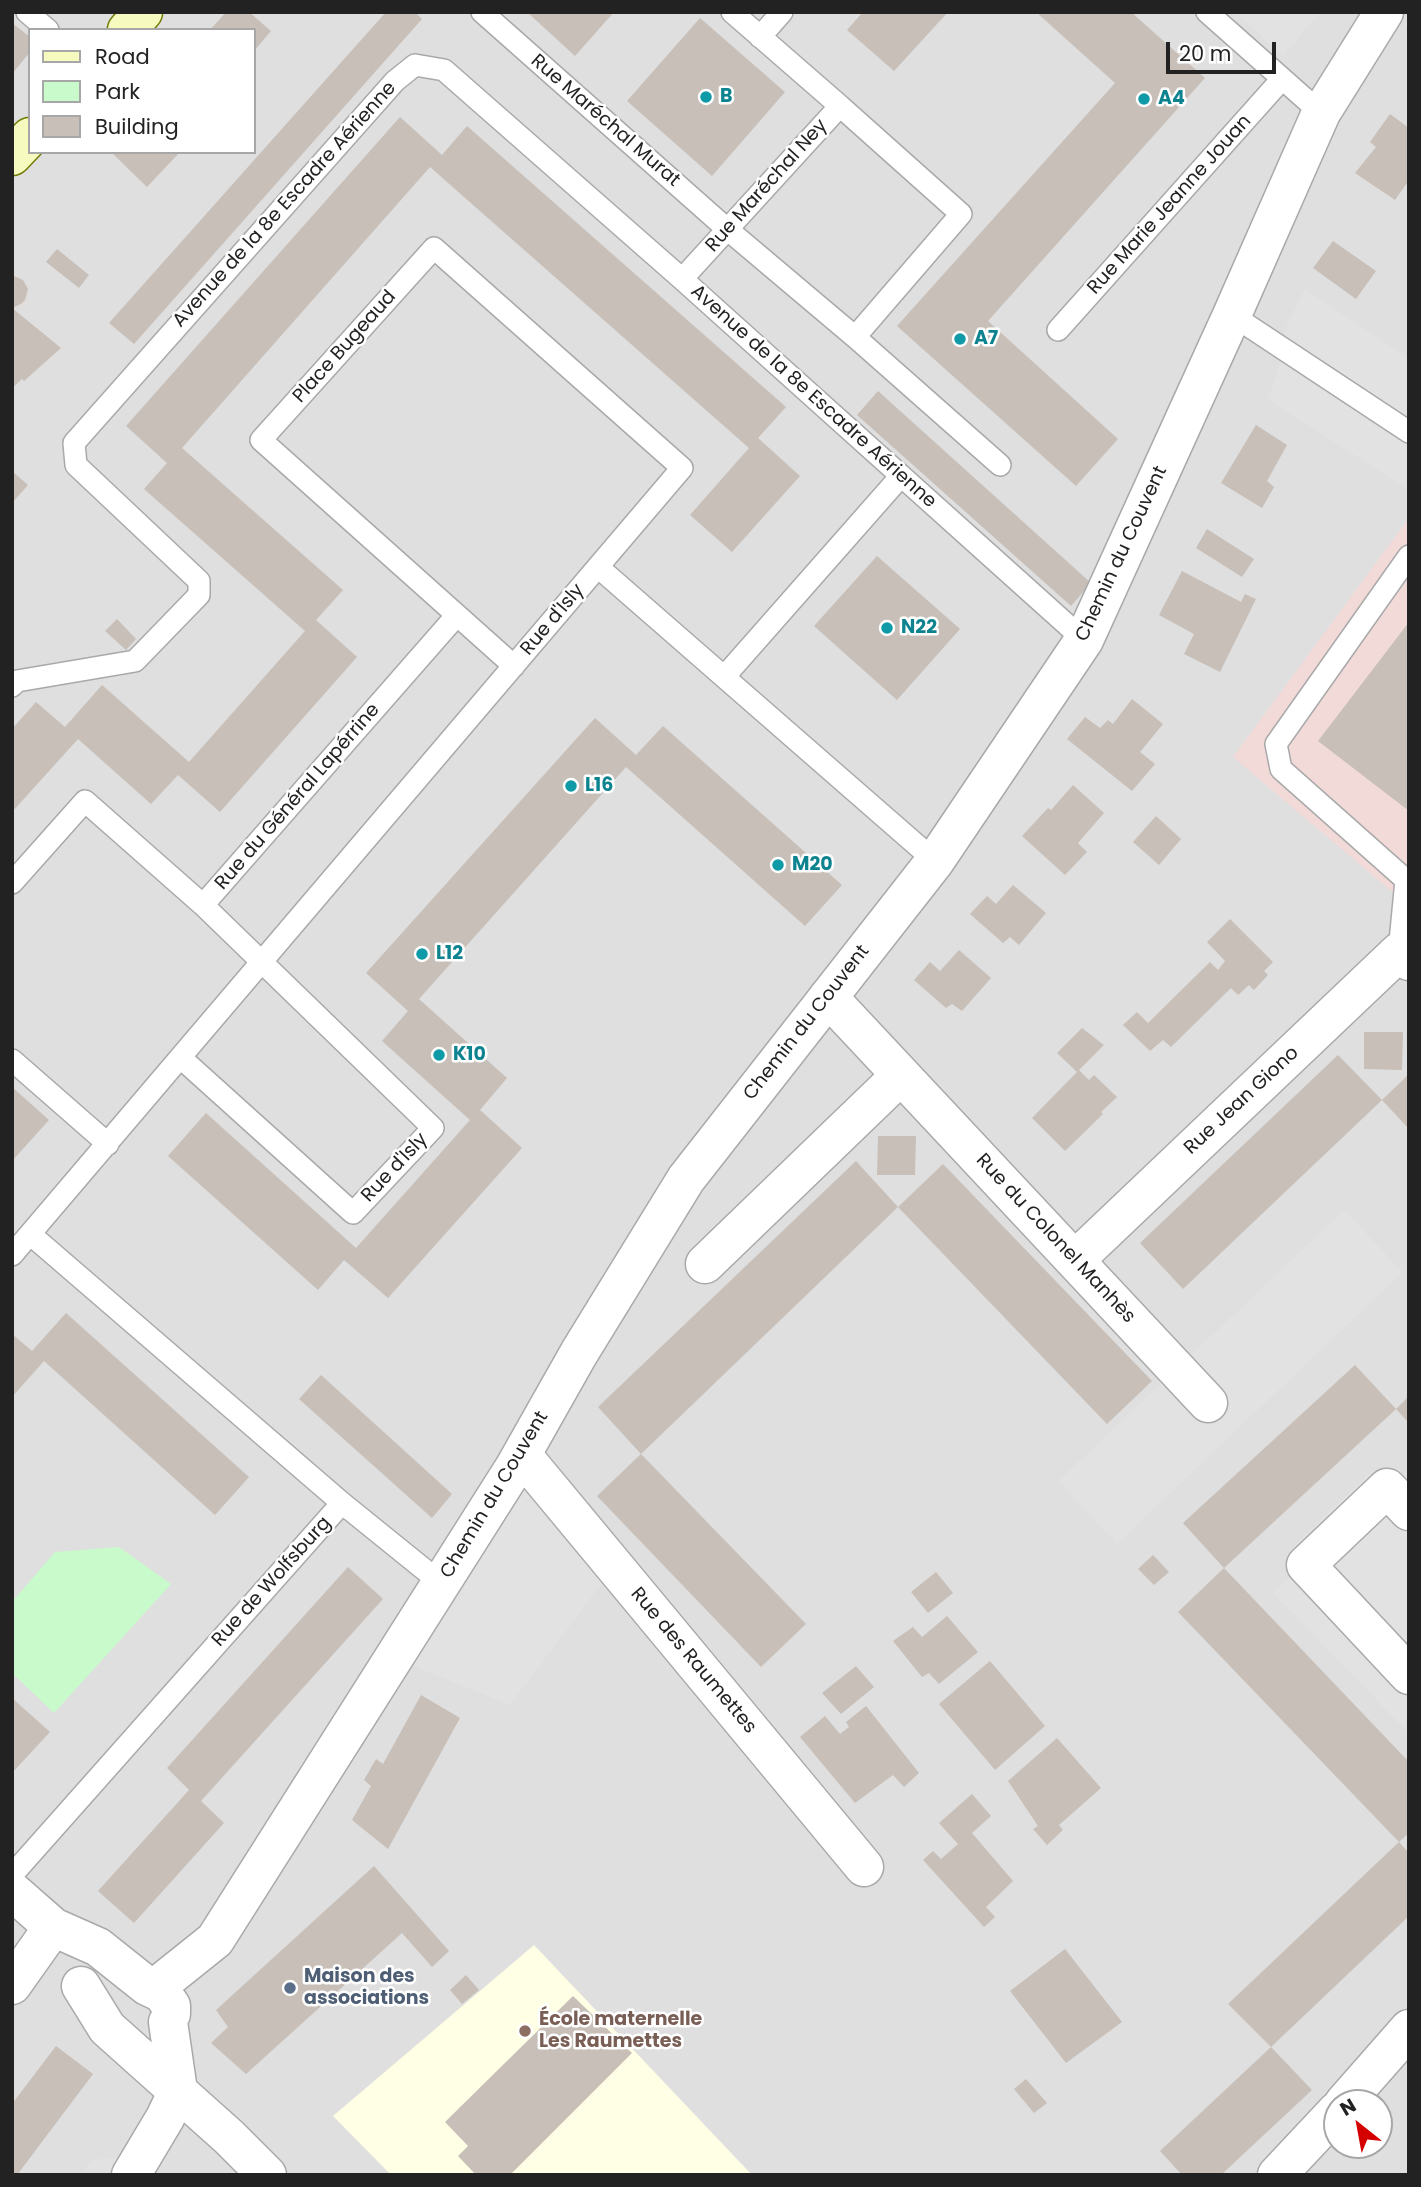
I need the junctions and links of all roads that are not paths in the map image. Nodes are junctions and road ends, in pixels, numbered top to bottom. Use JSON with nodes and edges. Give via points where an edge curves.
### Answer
{"nodes":[{"id":1,"x":27,"y":12,"type":"edge"},
{"id":2,"x":143,"y":12,"type":"edge"},
{"id":3,"x":482,"y":12,"type":"edge"},
{"id":4,"x":732,"y":12,"type":"edge"},
{"id":5,"x":782,"y":12,"type":"edge"},
{"id":6,"x":1207,"y":12,"type":"edge"},
{"id":7,"x":1384,"y":12,"type":"edge"},
{"id":8,"x":46,"y":28,"type":"edge"},
{"id":9,"x":129,"y":28,"type":"edge"},
{"id":10,"x":760,"y":37,"type":"junction"},
{"id":11,"x":1282,"y":79,"type":"junction"},
{"id":12,"x":840,"y":106,"type":"junction"},
{"id":13,"x":1321,"y":113,"type":"junction"},
{"id":14,"x":727,"y":229,"type":"junction"},
{"id":15,"x":682,"y":279,"type":"junction"},
{"id":16,"x":1232,"y":315,"type":"junction"},
{"id":17,"x":1058,"y":330,"type":"dead end"},
{"id":18,"x":855,"y":337,"type":"junction"},
{"id":19,"x":1409,"y":432,"type":"edge"},
{"id":20,"x":1000,"y":465,"type":"dead end"},
{"id":21,"x":682,"y":468,"type":"joint"},
{"id":22,"x":901,"y":476,"type":"junction"},
{"id":23,"x":1409,"y":556,"type":"edge"},
{"id":24,"x":598,"y":567,"type":"junction"},
{"id":25,"x":457,"y":615,"type":"junction"},
{"id":26,"x":1084,"y":640,"type":"junction"},
{"id":27,"x":514,"y":666,"type":"junction"},
{"id":28,"x":724,"y":677,"type":"junction"},
{"id":29,"x":12,"y":686,"type":"edge"},
{"id":30,"x":934,"y":861,"type":"junction"},
{"id":31,"x":1407,"y":879,"type":"edge"},
{"id":32,"x":12,"y":883,"type":"edge"},
{"id":33,"x":203,"y":905,"type":"junction"},
{"id":34,"x":1404,"y":957,"type":"edge"},
{"id":35,"x":262,"y":962,"type":"junction"},
{"id":36,"x":828,"y":997,"type":"junction"},
{"id":37,"x":181,"y":1058,"type":"junction"},
{"id":38,"x":12,"y":1060,"type":"edge"},
{"id":39,"x":901,"y":1075,"type":"junction"},
{"id":40,"x":108,"y":1143,"type":"junction"},
{"id":41,"x":30,"y":1234,"type":"junction"},
{"id":42,"x":12,"y":1255,"type":"edge"},
{"id":43,"x":1075,"y":1259,"type":"junction"},
{"id":44,"x":705,"y":1264,"type":"dead end"},
{"id":45,"x":1208,"y":1403,"type":"dead end"},
{"id":46,"x":522,"y":1455,"type":"junction"},
{"id":47,"x":342,"y":1503,"type":"junction"},
{"id":48,"x":1409,"y":1511,"type":"edge"},
{"id":49,"x":441,"y":1583,"type":"junction"},
{"id":50,"x":1409,"y":1675,"type":"edge"},
{"id":51,"x":864,"y":1867,"type":"dead end"},
{"id":52,"x":12,"y":1875,"type":"edge"},
{"id":53,"x":12,"y":1891,"type":"edge"},
{"id":54,"x":52,"y":1927,"type":"junction"},
{"id":55,"x":12,"y":1985,"type":"edge"},
{"id":56,"x":160,"y":2003,"type":"junction"},
{"id":57,"x":1409,"y":2029,"type":"edge"},
{"id":58,"x":128,"y":2034,"type":"junction"},
{"id":59,"x":1356,"y":2089,"type":"edge"},
{"id":60,"x":178,"y":2091,"type":"junction"},
{"id":61,"x":1323,"y":2126,"type":"edge"},
{"id":62,"x":131,"y":2175,"type":"edge"},
{"id":63,"x":267,"y":2175,"type":"edge"},
{"id":64,"x":1278,"y":2175,"type":"edge"}],
"edges":[{"from":1,"to":8,"type":"lane"},
{"from":2,"to":9,"type":"main road"},
{"from":3,"to":14,"type":"lane","name":"Rue Maréchal Murat"},
{"from":4,"to":10,"type":"lane","name":"Rue Maréchal Ney"},
{"from":5,"to":10,"type":"lane"},
{"from":6,"to":11,"type":"lane"},
{"from":7,"to":13,"type":"street","name":"Chemin du Couvent"},
{"from":10,"to":12,"type":"lane","name":"Rue Maréchal Ney"},
{"from":11,"to":13,"type":"lane"},
{"from":11,"to":17,"type":"lane","name":"Rue Marie Jeanne Jouan"},
{"from":12,"to":14,"type":"lane","name":"Rue Maréchal Ney"},
{"from":12,"to":18,"type":"lane","via":[[961,214]]},
{"from":13,"to":16,"type":"street","name":"Chemin du Couvent"},
{"from":14,"to":15,"type":"lane","name":"Rue Maréchal Ney"},
{"from":14,"to":18,"type":"lane","name":"Rue Maréchal Murat"},
{"from":15,"to":22,"type":"lane","name":"Avenue de la 8e Escadre Aérienne"},
{"from":15,"to":29,"type":"lane","name":"Avenue de la 8e Escadre Aérienne","via":[[444,70],[415,65],[395,81],[74,443],[76,465],[199,581],[199,595],[135,661],[17,681]]},
{"from":16,"to":19,"type":"lane"},
{"from":16,"to":26,"type":"street","name":"Chemin du Couvent"},
{"from":18,"to":20,"type":"lane","name":"Rue Maréchal Murat"},
{"from":21,"to":24,"type":"lane","name":"Rue d'Isly"},
{"from":21,"to":25,"type":"lane","name":"Place Bugeaud","via":[[434,248],[261,440]]},
{"from":22,"to":26,"type":"lane","name":"Avenue de la 8e Escadre Aérienne"},
{"from":22,"to":28,"type":"lane"},
{"from":23,"to":31,"type":"lane","via":[[1276,744],[1281,769]]},
{"from":24,"to":27,"type":"lane","name":"Rue d'Isly"},
{"from":24,"to":28,"type":"lane","name":"Rue d'Isly"},
{"from":25,"to":27,"type":"lane","name":"Place Bugeaud"},
{"from":25,"to":33,"type":"lane","name":"Rue du Général Lapérrine"},
{"from":26,"to":30,"type":"street","name":"Chemin du Couvent"},
{"from":27,"to":35,"type":"lane","name":"Rue d'Isly"},
{"from":28,"to":30,"type":"lane","name":"Rue d'Isly"},
{"from":30,"to":36,"type":"street","name":"Chemin du Couvent"},
{"from":31,"to":34,"type":"lane"},
{"from":32,"to":33,"type":"lane","name":"Rue du Général Lapérrine","via":[[85,801]]},
{"from":33,"to":35,"type":"lane"},
{"from":34,"to":43,"type":"street","name":"Rue Jean Giono"},
{"from":35,"to":37,"type":"lane","name":"Rue d'Isly"},
{"from":35,"to":37,"type":"lane","name":"Rue d'Isly","via":[[433,1128],[352,1213]]},
{"from":36,"to":39,"type":"street","name":"Rue du Colonel Manhès"},
{"from":36,"to":46,"type":"street","name":"Chemin du Couvent","via":[[686,1179]]},
{"from":37,"to":40,"type":"lane","name":"Rue d'Isly"},
{"from":38,"to":40,"type":"lane"},
{"from":39,"to":43,"type":"street","name":"Rue du Colonel Manhès"},
{"from":39,"to":44,"type":"street"},
{"from":40,"to":41,"type":"lane","name":"Rue d'Isly"},
{"from":41,"to":42,"type":"lane","name":"Rue d'Isly"},
{"from":41,"to":47,"type":"lane","name":"Rue de Wolfsburg"},
{"from":43,"to":45,"type":"street","name":"Rue du Colonel Manhès"},
{"from":46,"to":49,"type":"street","name":"Chemin du Couvent"},
{"from":46,"to":51,"type":"street","name":"Rue des Raumettes"},
{"from":47,"to":49,"type":"lane"},
{"from":47,"to":52,"type":"lane","name":"Rue de Wolfsburg"},
{"from":48,"to":50,"type":"street","via":[[1387,1488],[1306,1565]]},
{"from":49,"to":56,"type":"street","name":"Chemin du Couvent","via":[[215,1940]]},
{"from":53,"to":54,"type":"street"},
{"from":54,"to":55,"type":"street"},
{"from":54,"to":56,"type":"street","via":[[98,1947]]},
{"from":54,"to":58,"type":"street","via":[[81,1986]]},
{"from":56,"to":58,"type":"street","via":[[164,2029],[150,2036]]},
{"from":56,"to":60,"type":"street"},
{"from":57,"to":59,"type":"street"},
{"from":58,"to":60,"type":"street"},
{"from":60,"to":62,"type":"street"},
{"from":60,"to":63,"type":"street"},
{"from":61,"to":64,"type":"street"}]}
